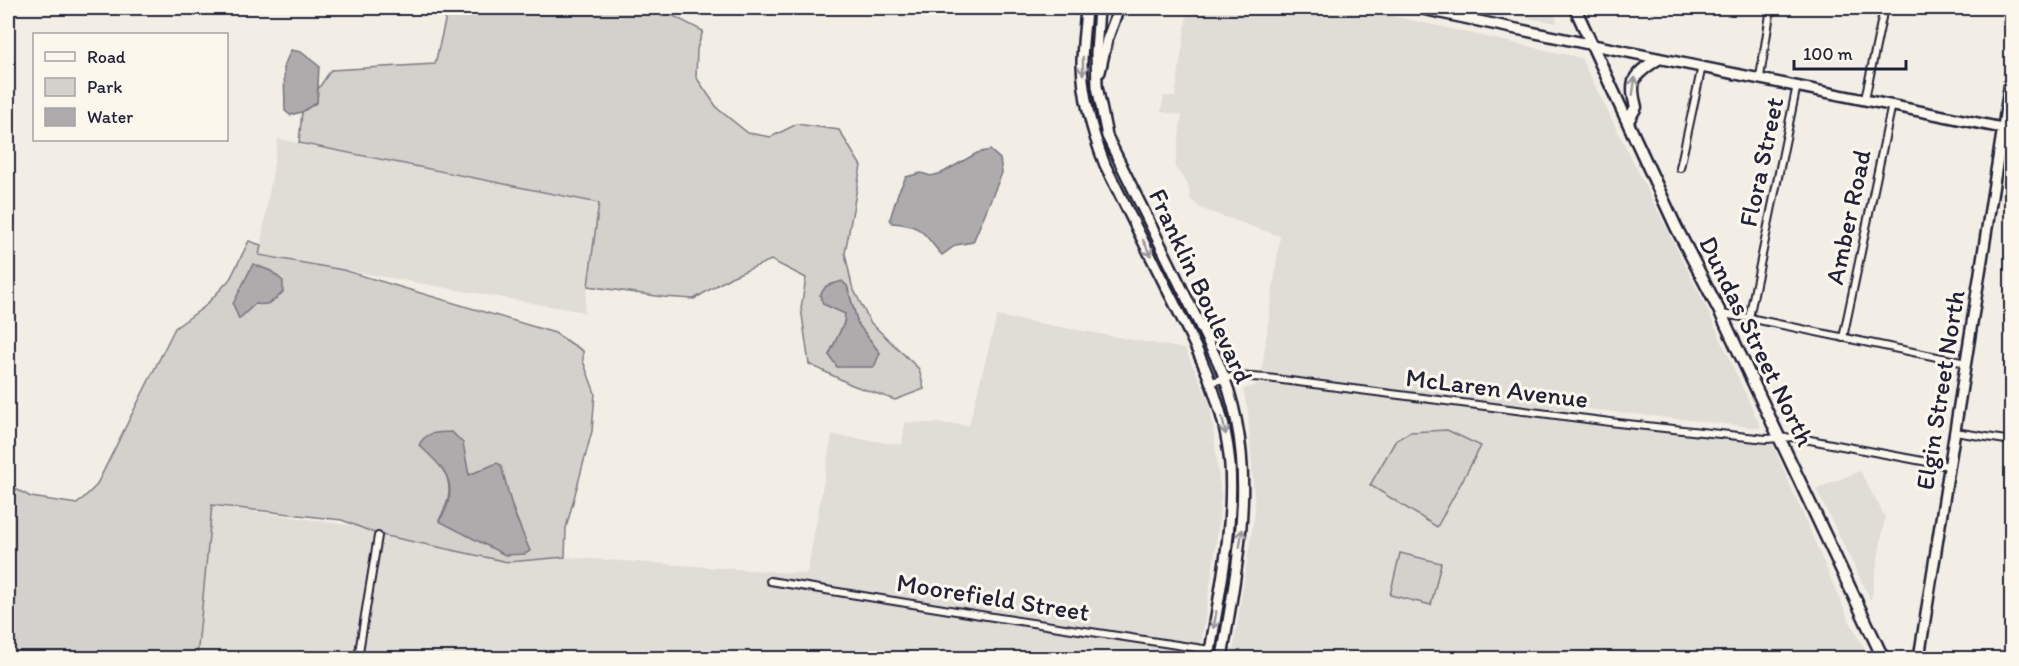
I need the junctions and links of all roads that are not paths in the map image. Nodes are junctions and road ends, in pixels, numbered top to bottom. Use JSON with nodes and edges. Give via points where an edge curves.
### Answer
{"nodes":[{"id":1,"x":1086,"y":8,"type":"edge"},
{"id":2,"x":1099,"y":8,"type":"edge"},
{"id":3,"x":1119,"y":8,"type":"edge"},
{"id":4,"x":1418,"y":8,"type":"edge"},
{"id":5,"x":1575,"y":8,"type":"edge"},
{"id":6,"x":1771,"y":8,"type":"edge"},
{"id":7,"x":1884,"y":8,"type":"edge"},
{"id":8,"x":1592,"y":43,"type":"junction"},
{"id":9,"x":1658,"y":58,"type":"junction"},
{"id":10,"x":1702,"y":66,"type":"junction"},
{"id":11,"x":2012,"y":70,"type":"edge"},
{"id":12,"x":1760,"y":78,"type":"junction"},
{"id":13,"x":1797,"y":85,"type":"junction"},
{"id":14,"x":1097,"y":86,"type":"junction"},
{"id":15,"x":1865,"y":99,"type":"junction"},
{"id":16,"x":1892,"y":104,"type":"junction"},
{"id":17,"x":1628,"y":121,"type":"junction"},
{"id":18,"x":2007,"y":129,"type":"edge"},
{"id":19,"x":1680,"y":168,"type":"dead end"},
{"id":20,"x":1721,"y":315,"type":"junction"},
{"id":21,"x":1749,"y":318,"type":"junction"},
{"id":22,"x":1843,"y":338,"type":"junction"},
{"id":23,"x":1966,"y":363,"type":"junction"},
{"id":24,"x":1225,"y":378,"type":"junction"},
{"id":25,"x":1211,"y":382,"type":"junction"},
{"id":26,"x":1955,"y":432,"type":"junction"},
{"id":27,"x":1779,"y":438,"type":"junction"},
{"id":28,"x":2012,"y":441,"type":"edge"},
{"id":29,"x":1949,"y":466,"type":"junction"},
{"id":30,"x":378,"y":536,"type":"dead end"},
{"id":31,"x":770,"y":581,"type":"dead end"},
{"id":32,"x":1210,"y":654,"type":"edge"},
{"id":33,"x":358,"y":658,"type":"edge"},
{"id":34,"x":1222,"y":658,"type":"edge"},
{"id":35,"x":1883,"y":658,"type":"edge"},
{"id":36,"x":1919,"y":658,"type":"edge"}],
"edges":[{"from":1,"to":25,"type":"main road","name":"Franklin Boulevard","one_way":true,"via":[[1084,92],[1097,143]]},
{"from":2,"to":14,"type":"main road","name":"Franklin Boulevard"},
{"from":3,"to":14,"type":"main road"},
{"from":4,"to":8,"type":"main road"},
{"from":5,"to":8,"type":"main road","name":"Dundas Street North"},
{"from":6,"to":12,"type":"street"},
{"from":7,"to":15,"type":"street"},
{"from":8,"to":9,"type":"main road"},
{"from":8,"to":17,"type":"main road","name":"Dundas Street North"},
{"from":9,"to":10,"type":"main road"},
{"from":17,"to":9,"type":"main road","one_way":true,"via":[[1636,107],[1634,80],[1639,71]]},
{"from":10,"to":12,"type":"main road"},
{"from":10,"to":19,"type":"street"},
{"from":11,"to":18,"type":"main road","name":"Elgin Street North"},
{"from":12,"to":13,"type":"main road"},
{"from":13,"to":15,"type":"main road"},
{"from":13,"to":21,"type":"street","name":"Flora Street"},
{"from":14,"to":24,"type":"main road","name":"Franklin Boulevard","via":[[1107,136]]},
{"from":15,"to":16,"type":"main road"},
{"from":16,"to":18,"type":"main road"},
{"from":16,"to":22,"type":"street","name":"Amber Road"},
{"from":17,"to":20,"type":"main road","name":"Dundas Street North"},
{"from":18,"to":23,"type":"main road","name":"Elgin Street North"},
{"from":20,"to":21,"type":"street"},
{"from":20,"to":27,"type":"main road","name":"Dundas Street North"},
{"from":21,"to":22,"type":"street"},
{"from":22,"to":23,"type":"street"},
{"from":23,"to":26,"type":"main road","name":"Elgin Street North"},
{"from":24,"to":25,"type":"street","name":"McLaren Avenue"},
{"from":24,"to":27,"type":"street","name":"McLaren Avenue","via":[[1267,378],[1618,423],[1766,440]]},
{"from":34,"to":24,"type":"main road","name":"Franklin Boulevard","one_way":true,"via":[[1243,523],[1244,483],[1237,422]]},
{"from":25,"to":32,"type":"main road","name":"Franklin Boulevard","one_way":true,"via":[[1224,427],[1231,505]]},
{"from":26,"to":28,"type":"street"},
{"from":26,"to":29,"type":"main road","name":"Elgin Street North"},
{"from":27,"to":29,"type":"street","name":"McLaren Avenue","via":[[1794,437]]},
{"from":27,"to":35,"type":"main road","name":"Dundas Street North"},
{"from":29,"to":36,"type":"main road","name":"Elgin Street North"},
{"from":30,"to":33,"type":"street"},
{"from":31,"to":32,"type":"street","name":"Moorefield Street"}]}
